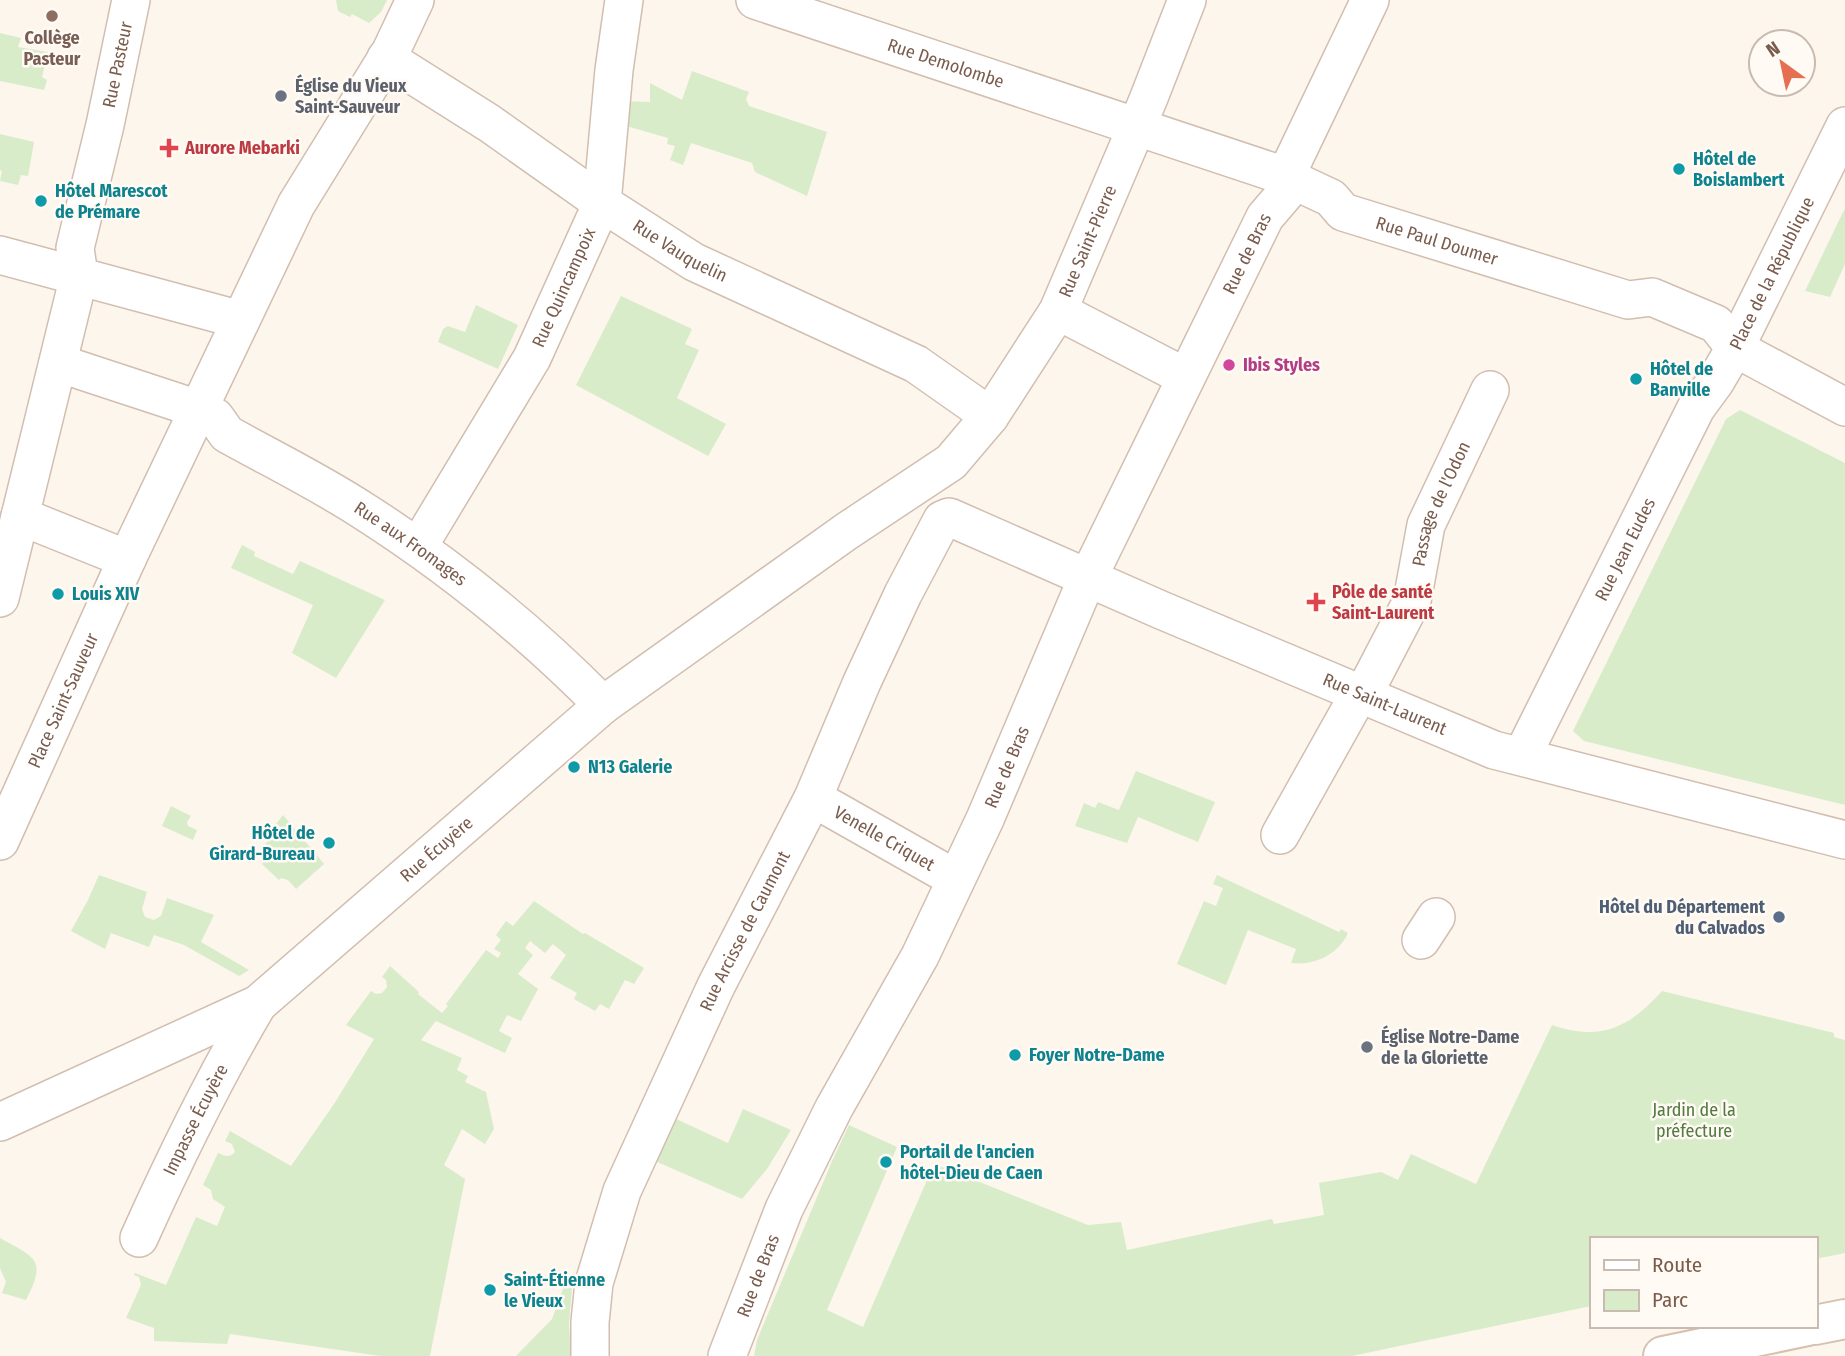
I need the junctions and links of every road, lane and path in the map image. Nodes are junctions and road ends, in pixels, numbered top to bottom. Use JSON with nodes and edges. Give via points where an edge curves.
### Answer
{"nodes":[{"id":1,"x":131,"y":0,"type":"edge"},
{"id":2,"x":415,"y":0,"type":"edge"},
{"id":3,"x":624,"y":0,"type":"edge"},
{"id":4,"x":755,"y":0,"type":"edge"},
{"id":5,"x":1187,"y":0,"type":"edge"},
{"id":6,"x":1370,"y":0,"type":"edge"},
{"id":7,"x":386,"y":58,"type":"junction"},
{"id":8,"x":1845,"y":126,"type":"edge"},
{"id":9,"x":1136,"y":128,"type":"junction"},
{"id":10,"x":1293,"y":174,"type":"junction"},
{"id":11,"x":602,"y":203,"type":"junction"},
{"id":12,"x":0,"y":255,"type":"edge"},
{"id":13,"x":79,"y":276,"type":"junction"},
{"id":14,"x":1058,"y":311,"type":"junction"},
{"id":15,"x":242,"y":320,"type":"junction"},
{"id":16,"x":1735,"y":348,"type":"junction"},
{"id":17,"x":58,"y":363,"type":"junction"},
{"id":18,"x":1174,"y":371,"type":"dead end"},
{"id":19,"x":1490,"y":390,"type":"dead end"},
{"id":20,"x":1845,"y":407,"type":"edge"},
{"id":21,"x":198,"y":409,"type":"junction"},
{"id":22,"x":990,"y":416,"type":"junction"},
{"id":23,"x":20,"y":516,"type":"junction"},
{"id":24,"x":942,"y":520,"type":"joint"},
{"id":25,"x":847,"y":531,"type":"joint"},
{"id":26,"x":418,"y":547,"type":"junction"},
{"id":27,"x":127,"y":559,"type":"junction"},
{"id":28,"x":1088,"y":578,"type":"junction"},
{"id":29,"x":0,"y":598,"type":"edge"},
{"id":30,"x":1361,"y":694,"type":"junction"},
{"id":31,"x":603,"y":705,"type":"junction"},
{"id":32,"x":1522,"y":756,"type":"junction"},
{"id":33,"x":813,"y":798,"type":"junction"},
{"id":34,"x":1280,"y":835,"type":"dead end"},
{"id":35,"x":1845,"y":840,"type":"edge"},
{"id":36,"x":0,"y":841,"type":"edge"},
{"id":37,"x":956,"y":878,"type":"junction"},
{"id":38,"x":258,"y":1004,"type":"junction"},
{"id":39,"x":0,"y":1122,"type":"edge"},
{"id":40,"x":139,"y":1238,"type":"dead end"},
{"id":41,"x":1845,"y":1319,"type":"edge"},
{"id":42,"x":1817,"y":1325,"type":"edge"},
{"id":43,"x":1798,"y":1328,"type":"edge"},
{"id":44,"x":590,"y":1356,"type":"edge"},
{"id":45,"x":727,"y":1356,"type":"edge"},
{"id":46,"x":1663,"y":1356,"type":"edge"}],
"edges":[{"from":1,"to":13,"type":"street","name":"Rue Pasteur","via":[[75,248]]},
{"from":2,"to":7,"type":"street","name":"Place Saint-Sauveur"},
{"from":3,"to":11,"type":"street","name":"Rue Quincampoix"},
{"from":4,"to":9,"type":"street","name":"Rue Demolombe"},
{"from":5,"to":9,"type":"street","name":"Rue Saint-Pierre"},
{"from":6,"to":10,"type":"street","name":"Rue de Bras"},
{"from":7,"to":11,"type":"street","name":"Rue Vauquelin"},
{"from":7,"to":15,"type":"street","name":"Place Saint-Sauveur","via":[[292,215]]},
{"from":8,"to":16,"type":"street","name":"Place de la République"},
{"from":9,"to":10,"type":"street","name":"Rue Paul Doumer","via":[[1282,175]]},
{"from":9,"to":14,"type":"street","name":"Rue Saint-Pierre"},
{"from":10,"to":16,"type":"street","name":"Rue Paul Doumer","via":[[1331,198],[1343,212],[1628,300],[1652,297],[1716,324]]},
{"from":10,"to":28,"type":"street","name":"Rue de Bras","via":[[1265,217]]},
{"from":11,"to":22,"type":"street","name":"Rue Vauquelin","via":[[694,262],[916,364]]},
{"from":11,"to":26,"type":"street","name":"Rue Quincampoix","via":[[532,358]]},
{"from":12,"to":13,"type":"street"},
{"from":13,"to":15,"type":"street"},
{"from":13,"to":17,"type":"street"},
{"from":14,"to":18,"type":"street"},
{"from":14,"to":22,"type":"street","name":"Rue Saint-Pierre"},
{"from":15,"to":21,"type":"street","name":"Place Saint-Sauveur"},
{"from":16,"to":20,"type":"street","name":"Place de la République"},
{"from":16,"to":32,"type":"street","name":"Rue Jean Eudes","via":[[1696,408]]},
{"from":17,"to":21,"type":"street"},
{"from":17,"to":23,"type":"street"},
{"from":19,"to":30,"type":"street","name":"Passage de l'Odon","via":[[1426,525],[1412,601]]},
{"from":21,"to":26,"type":"street","name":"Rue aux Fromages","via":[[215,417],[227,434],[360,508]]},
{"from":21,"to":27,"type":"street","name":"Place Saint-Sauveur"},
{"from":22,"to":25,"type":"street","name":"Rue Saint-Pierre","via":[[950,462]]},
{"from":23,"to":27,"type":"street"},
{"from":23,"to":29,"type":"street"},
{"from":24,"to":28,"type":"street","name":"Rue Saint-Laurent","via":[[949,517]]},
{"from":24,"to":33,"type":"street","name":"Rue Arcisse de Caumont","via":[[862,682]]},
{"from":25,"to":31,"type":"street","name":"Rue Écuyère"},
{"from":26,"to":31,"type":"street","name":"Rue aux Fromages","via":[[514,621]]},
{"from":27,"to":36,"type":"street","name":"Place Saint-Sauveur"},
{"from":28,"to":30,"type":"street","name":"Rue Saint-Laurent"},
{"from":28,"to":37,"type":"street","name":"Rue de Bras"},
{"from":30,"to":32,"type":"street","name":"Rue Saint-Laurent","via":[[1494,750]]},
{"from":30,"to":34,"type":"street","name":"Passage de l'Odon"},
{"from":31,"to":38,"type":"street","name":"Rue Écuyère"},
{"from":32,"to":35,"type":"street","name":"Rue Saint-Laurent"},
{"from":33,"to":37,"type":"street","name":"Venelle Criquet"},
{"from":33,"to":44,"type":"street","name":"Rue Arcisse de Caumont","via":[[716,986],[622,1191],[594,1283]]},
{"from":37,"to":45,"type":"street","name":"Rue de Bras","via":[[920,956],[834,1108],[784,1209]]},
{"from":38,"to":39,"type":"street","name":"Rue Écuyère"},
{"from":38,"to":40,"type":"street","name":"Impasse Écuyère","via":[[215,1077]]},
{"from":41,"to":42,"type":"main road"},
{"from":43,"to":46,"type":"main road"}]}
